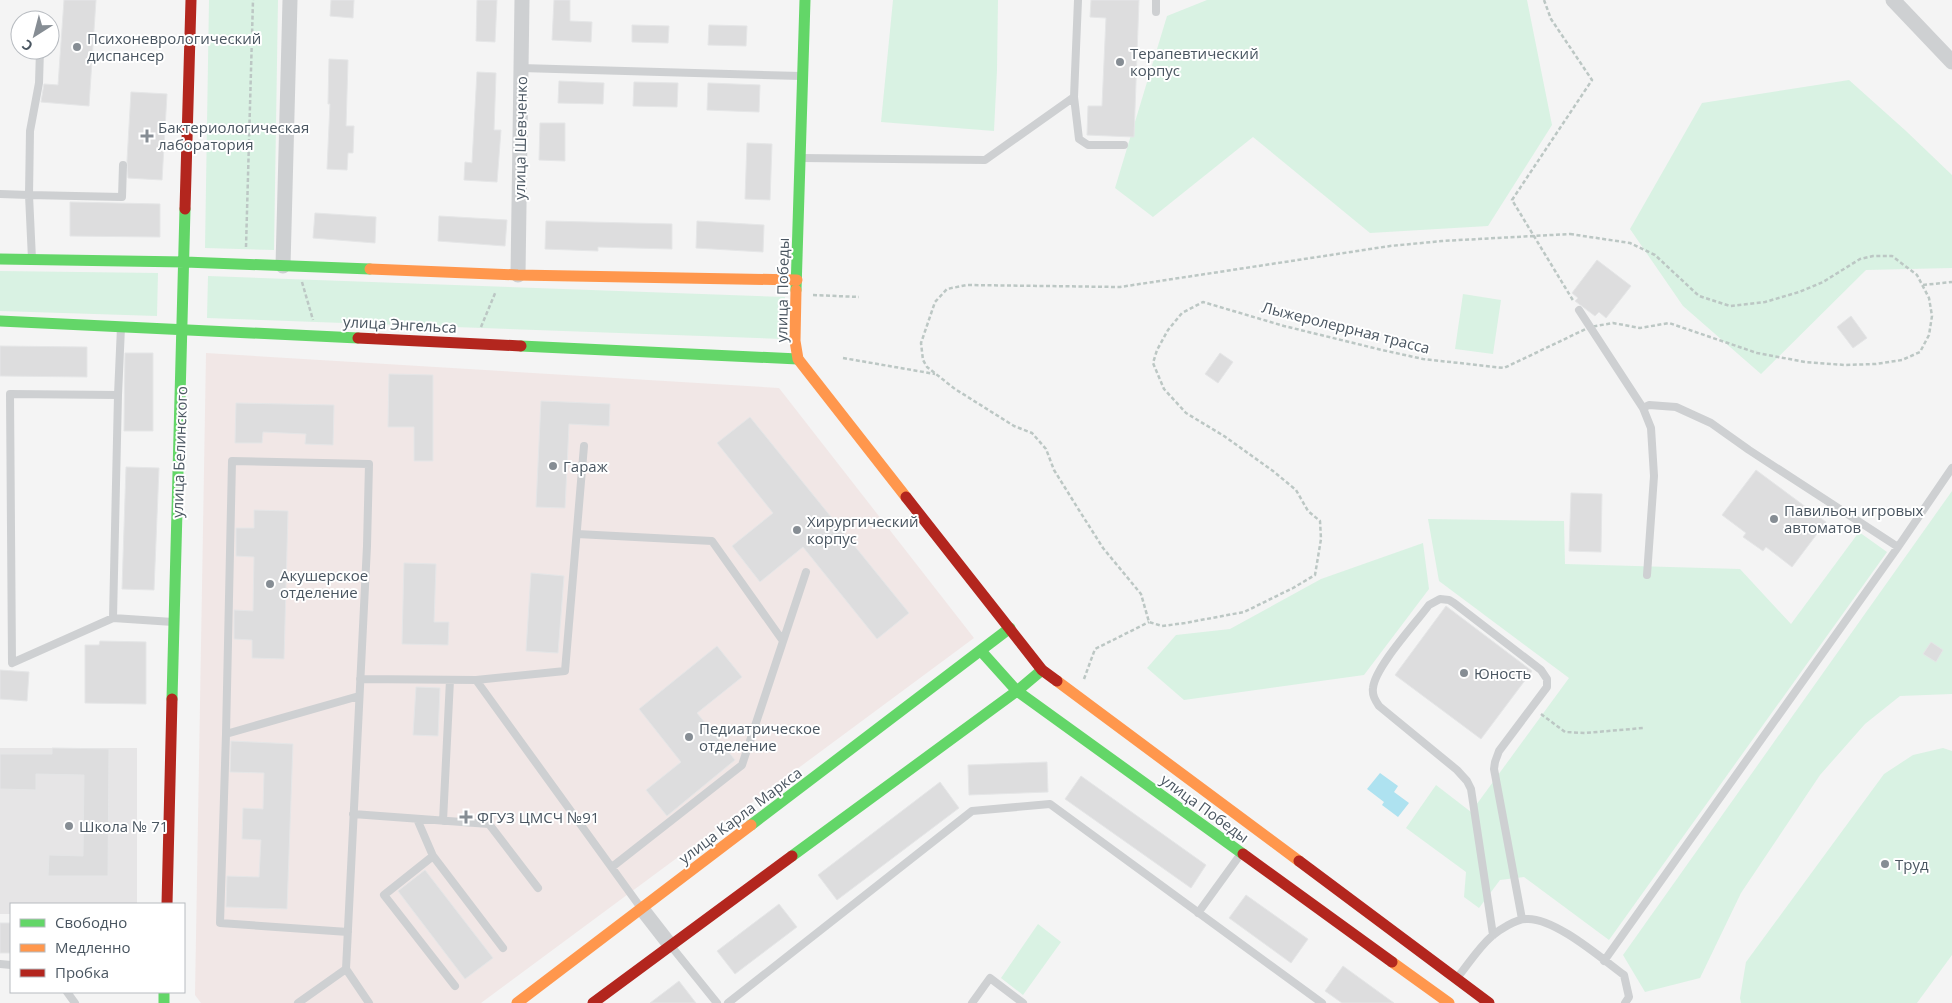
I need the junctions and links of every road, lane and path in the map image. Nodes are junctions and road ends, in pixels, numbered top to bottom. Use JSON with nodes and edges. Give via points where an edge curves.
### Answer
{"nodes":[{"id":1,"x":191,"y":0,"type":"edge"},
{"id":2,"x":253,"y":0,"type":"edge"},
{"id":3,"x":290,"y":0,"type":"edge"},
{"id":4,"x":522,"y":0,"type":"edge"},
{"id":5,"x":805,"y":0,"type":"edge"},
{"id":6,"x":1078,"y":0,"type":"edge"},
{"id":7,"x":1156,"y":0,"type":"edge"},
{"id":8,"x":1544,"y":0,"type":"edge"},
{"id":9,"x":1892,"y":0,"type":"edge"},
{"id":10,"x":1156,"y":12,"type":"dead end"},
{"id":11,"x":40,"y":60,"type":"edge"},
{"id":12,"x":1952,"y":62,"type":"edge"},
{"id":13,"x":521,"y":68,"type":"junction"},
{"id":14,"x":802,"y":76,"type":"junction"},
{"id":15,"x":1074,"y":97,"type":"junction"},
{"id":16,"x":1124,"y":145,"type":"dead end"},
{"id":17,"x":800,"y":158,"type":"junction"},
{"id":18,"x":123,"y":165,"type":"dead end"},
{"id":19,"x":0,"y":194,"type":"edge"},
{"id":20,"x":29,"y":195,"type":"junction"},
{"id":21,"x":1534,"y":237,"type":"junction"},
{"id":22,"x":246,"y":254,"type":"dead end"},
{"id":23,"x":0,"y":259,"type":"edge"},
{"id":24,"x":32,"y":259,"type":"junction"},
{"id":25,"x":184,"y":262,"type":"junction"},
{"id":26,"x":290,"y":266,"type":"junction"},
{"id":27,"x":510,"y":275,"type":"junction"},
{"id":28,"x":797,"y":280,"type":"junction"},
{"id":29,"x":1952,"y":282,"type":"edge"},
{"id":30,"x":1923,"y":286,"type":"junction"},
{"id":31,"x":812,"y":295,"type":"dead end"},
{"id":32,"x":859,"y":297,"type":"dead end"},
{"id":33,"x":1579,"y":310,"type":"joint"},
{"id":34,"x":0,"y":321,"type":"edge"},
{"id":35,"x":121,"y":326,"type":"junction"},
{"id":36,"x":1590,"y":327,"type":"junction"},
{"id":37,"x":183,"y":329,"type":"junction"},
{"id":38,"x":318,"y":335,"type":"junction"},
{"id":39,"x":474,"y":343,"type":"junction"},
{"id":40,"x":843,"y":358,"type":"dead end"},
{"id":41,"x":798,"y":359,"type":"junction"},
{"id":42,"x":937,"y":374,"type":"junction"},
{"id":43,"x":118,"y":395,"type":"junction"},
{"id":44,"x":1643,"y":408,"type":"junction"},
{"id":45,"x":584,"y":446,"type":"dead end"},
{"id":46,"x":1952,"y":468,"type":"edge"},
{"id":47,"x":577,"y":534,"type":"junction"},
{"id":48,"x":1898,"y":547,"type":"junction"},
{"id":49,"x":806,"y":572,"type":"dead end"},
{"id":50,"x":1647,"y":575,"type":"dead end"},
{"id":51,"x":113,"y":618,"type":"junction"},
{"id":52,"x":175,"y":622,"type":"junction"},
{"id":53,"x":1150,"y":622,"type":"junction"},
{"id":54,"x":1010,"y":628,"type":"junction"},
{"id":55,"x":783,"y":641,"type":"junction"},
{"id":56,"x":981,"y":651,"type":"junction"},
{"id":57,"x":1042,"y":670,"type":"junction"},
{"id":58,"x":360,"y":679,"type":"junction"},
{"id":59,"x":450,"y":680,"type":"junction"},
{"id":60,"x":476,"y":680,"type":"junction"},
{"id":61,"x":1083,"y":681,"type":"dead end"},
{"id":62,"x":1017,"y":691,"type":"junction"},
{"id":63,"x":359,"y":696,"type":"junction"},
{"id":64,"x":1532,"y":707,"type":"junction"},
{"id":65,"x":1643,"y":728,"type":"dead end"},
{"id":66,"x":226,"y":734,"type":"junction"},
{"id":67,"x":353,"y":814,"type":"junction"},
{"id":68,"x":417,"y":819,"type":"junction"},
{"id":69,"x":443,"y":821,"type":"junction"},
{"id":70,"x":1241,"y":853,"type":"junction"},
{"id":71,"x":433,"y":856,"type":"junction"},
{"id":72,"x":612,"y":867,"type":"junction"},
{"id":73,"x":538,"y":888,"type":"dead end"},
{"id":74,"x":167,"y":903,"type":"edge"},
{"id":75,"x":642,"y":908,"type":"junction"},
{"id":76,"x":1198,"y":913,"type":"junction"},
{"id":77,"x":1522,"y":919,"type":"junction"},
{"id":78,"x":348,"y":932,"type":"junction"},
{"id":79,"x":1493,"y":935,"type":"junction"},
{"id":80,"x":670,"y":945,"type":"junction"},
{"id":81,"x":502,"y":948,"type":"dead end"},
{"id":82,"x":1604,"y":961,"type":"junction"},
{"id":83,"x":346,"y":969,"type":"junction"},
{"id":84,"x":1456,"y":980,"type":"junction"},
{"id":85,"x":455,"y":986,"type":"dead end"},
{"id":86,"x":298,"y":1003,"type":"edge"},
{"id":87,"x":369,"y":1003,"type":"edge"},
{"id":88,"x":517,"y":1003,"type":"edge"},
{"id":89,"x":593,"y":1003,"type":"edge"},
{"id":90,"x":717,"y":1003,"type":"edge"},
{"id":91,"x":728,"y":1003,"type":"edge"},
{"id":92,"x":972,"y":1003,"type":"edge"},
{"id":93,"x":1023,"y":1003,"type":"edge"},
{"id":94,"x":1322,"y":1003,"type":"edge"},
{"id":95,"x":1449,"y":1003,"type":"edge"},
{"id":96,"x":1489,"y":1003,"type":"edge"},
{"id":97,"x":1625,"y":1003,"type":"edge"}],
"edges":[{"from":1,"to":25,"type":"main road","name":"улица Белинского"},
{"from":2,"to":22,"type":"path"},
{"from":3,"to":26,"type":"street"},
{"from":4,"to":13,"type":"street","name":"улица Шевченко"},
{"from":5,"to":14,"type":"main road","name":"улица Победы"},
{"from":6,"to":15,"type":"lane"},
{"from":7,"to":10,"type":"lane"},
{"from":8,"to":21,"type":"path","via":[[1551,19],[1592,80],[1512,200]]},
{"from":9,"to":12,"type":"street"},
{"from":11,"to":20,"type":"lane","via":[[30,131]]},
{"from":13,"to":14,"type":"lane"},
{"from":13,"to":27,"type":"street","name":"улица Шевченко"},
{"from":14,"to":17,"type":"main road","name":"улица Победы"},
{"from":15,"to":16,"type":"lane","via":[[1079,139],[1088,144]]},
{"from":15,"to":17,"type":"lane","via":[[985,160]]},
{"from":17,"to":28,"type":"main road","name":"улица Победы"},
{"from":18,"to":20,"type":"lane","via":[[122,197]]},
{"from":19,"to":20,"type":"lane"},
{"from":20,"to":24,"type":"lane"},
{"from":21,"to":30,"type":"path","name":"Лыжеролеррная трасса","via":[[1570,234],[1630,243],[1655,255],[1699,296],[1730,306],[1765,302],[1799,292],[1823,282],[1860,259],[1873,256],[1892,256],[1917,275]]},
{"from":21,"to":33,"type":"path"},
{"from":21,"to":42,"type":"path","name":"Лыжеролеррная трасса","via":[[1390,246],[1120,287],[995,284],[947,289],[935,302],[921,344],[923,360]]},
{"from":23,"to":24,"type":"main road"},
{"from":24,"to":25,"type":"main road"},
{"from":25,"to":26,"type":"main road"},
{"from":25,"to":37,"type":"main road","name":"улица Белинского"},
{"from":26,"to":27,"type":"main road"},
{"from":26,"to":38,"type":"path"},
{"from":27,"to":28,"type":"main road"},
{"from":27,"to":39,"type":"path"},
{"from":28,"to":41,"type":"main road","name":"улица Победы","via":[[795,341]]},
{"from":29,"to":30,"type":"path"},
{"from":30,"to":36,"type":"path","name":"Лыжеролеррная трасса","via":[[1932,316],[1929,335],[1920,352],[1902,360],[1876,364],[1805,362],[1757,353],[1669,323],[1640,328],[1613,323]]},
{"from":31,"to":32,"type":"path"},
{"from":33,"to":36,"type":"lane"},
{"from":34,"to":35,"type":"main road","name":"улица Энгельса"},
{"from":35,"to":37,"type":"main road","name":"улица Энгельса"},
{"from":35,"to":43,"type":"lane"},
{"from":36,"to":44,"type":"lane"},
{"from":36,"to":53,"type":"path","name":"Лыжеролеррная трасса","via":[[1504,368],[1423,359],[1284,326],[1203,302],[1182,313],[1168,330],[1153,363],[1164,389],[1186,413],[1296,490],[1308,511],[1320,521],[1321,539],[1315,575],[1244,612],[1162,626]]},
{"from":37,"to":38,"type":"main road","name":"улица Энгельса"},
{"from":37,"to":52,"type":"main road","name":"улица Белинского"},
{"from":38,"to":39,"type":"main road","name":"улица Энгельса"},
{"from":39,"to":41,"type":"main road","name":"улица Энгельса"},
{"from":40,"to":42,"type":"path"},
{"from":41,"to":54,"type":"main road","name":"улица Победы"},
{"from":42,"to":53,"type":"path","name":"Лыжеролеррная трасса","via":[[1014,426],[1032,433],[1046,449],[1054,470],[1103,548],[1141,594]]},
{"from":43,"to":51,"type":"lane"},
{"from":43,"to":51,"type":"lane","via":[[10,394],[12,663]]},
{"from":44,"to":48,"type":"lane","via":[[1649,405],[1676,407],[1711,423]]},
{"from":44,"to":50,"type":"lane","via":[[1651,428],[1654,476]]},
{"from":45,"to":47,"type":"lane"},
{"from":46,"to":48,"type":"lane"},
{"from":47,"to":55,"type":"lane","via":[[712,541]]},
{"from":47,"to":60,"type":"lane","via":[[565,671]]},
{"from":48,"to":82,"type":"lane"},
{"from":49,"to":55,"type":"lane"},
{"from":51,"to":52,"type":"lane"},
{"from":52,"to":74,"type":"main road","name":"улица Белинского"},
{"from":53,"to":61,"type":"path","via":[[1095,649]]},
{"from":54,"to":56,"type":"main road"},
{"from":54,"to":57,"type":"main road","name":"улица Победы"},
{"from":55,"to":72,"type":"lane","via":[[742,765]]},
{"from":56,"to":62,"type":"main road","name":"улица Победы"},
{"from":56,"to":75,"type":"main road","name":"улица Карла Маркса"},
{"from":57,"to":62,"type":"main road"},
{"from":57,"to":84,"type":"main road","name":"улица Победы"},
{"from":58,"to":59,"type":"lane"},
{"from":58,"to":63,"type":"lane"},
{"from":58,"to":66,"type":"lane","via":[[369,464],[232,461]]},
{"from":59,"to":60,"type":"lane"},
{"from":59,"to":69,"type":"lane"},
{"from":60,"to":72,"type":"lane"},
{"from":62,"to":70,"type":"main road","name":"улица Победы"},
{"from":62,"to":80,"type":"main road"},
{"from":63,"to":66,"type":"lane"},
{"from":63,"to":67,"type":"lane"},
{"from":64,"to":65,"type":"path","via":[[1565,732]]},
{"from":64,"to":77,"type":"lane","via":[[1499,751],[1494,765]]},
{"from":64,"to":79,"type":"lane","via":[[1547,687],[1545,674],[1454,603],[1444,599],[1429,605],[1379,672],[1373,689],[1373,696],[1380,706],[1456,770],[1471,788]]},
{"from":66,"to":78,"type":"lane","via":[[220,923]]},
{"from":67,"to":68,"type":"lane"},
{"from":67,"to":78,"type":"lane"},
{"from":68,"to":69,"type":"lane"},
{"from":68,"to":71,"type":"lane"},
{"from":69,"to":73,"type":"lane","via":[[489,824]]},
{"from":70,"to":76,"type":"lane"},
{"from":70,"to":95,"type":"main road","name":"улица Победы"},
{"from":71,"to":81,"type":"lane"},
{"from":71,"to":85,"type":"lane","via":[[384,895]]},
{"from":72,"to":75,"type":"lane"},
{"from":75,"to":80,"type":"street"},
{"from":75,"to":88,"type":"main road","name":"улица Карла Маркса"},
{"from":76,"to":91,"type":"lane","via":[[1050,804],[972,811]]},
{"from":76,"to":94,"type":"lane"},
{"from":77,"to":79,"type":"lane"},
{"from":77,"to":82,"type":"lane","via":[[1544,921],[1559,928]]},
{"from":78,"to":83,"type":"lane"},
{"from":79,"to":84,"type":"lane"},
{"from":80,"to":89,"type":"main road"},
{"from":80,"to":90,"type":"lane"},
{"from":82,"to":97,"type":"lane","via":[[1624,976],[1629,997]]},
{"from":83,"to":86,"type":"lane"},
{"from":83,"to":87,"type":"lane"},
{"from":84,"to":96,"type":"main road","name":"улица Победы"},
{"from":92,"to":93,"type":"lane","via":[[990,978]]}]}
